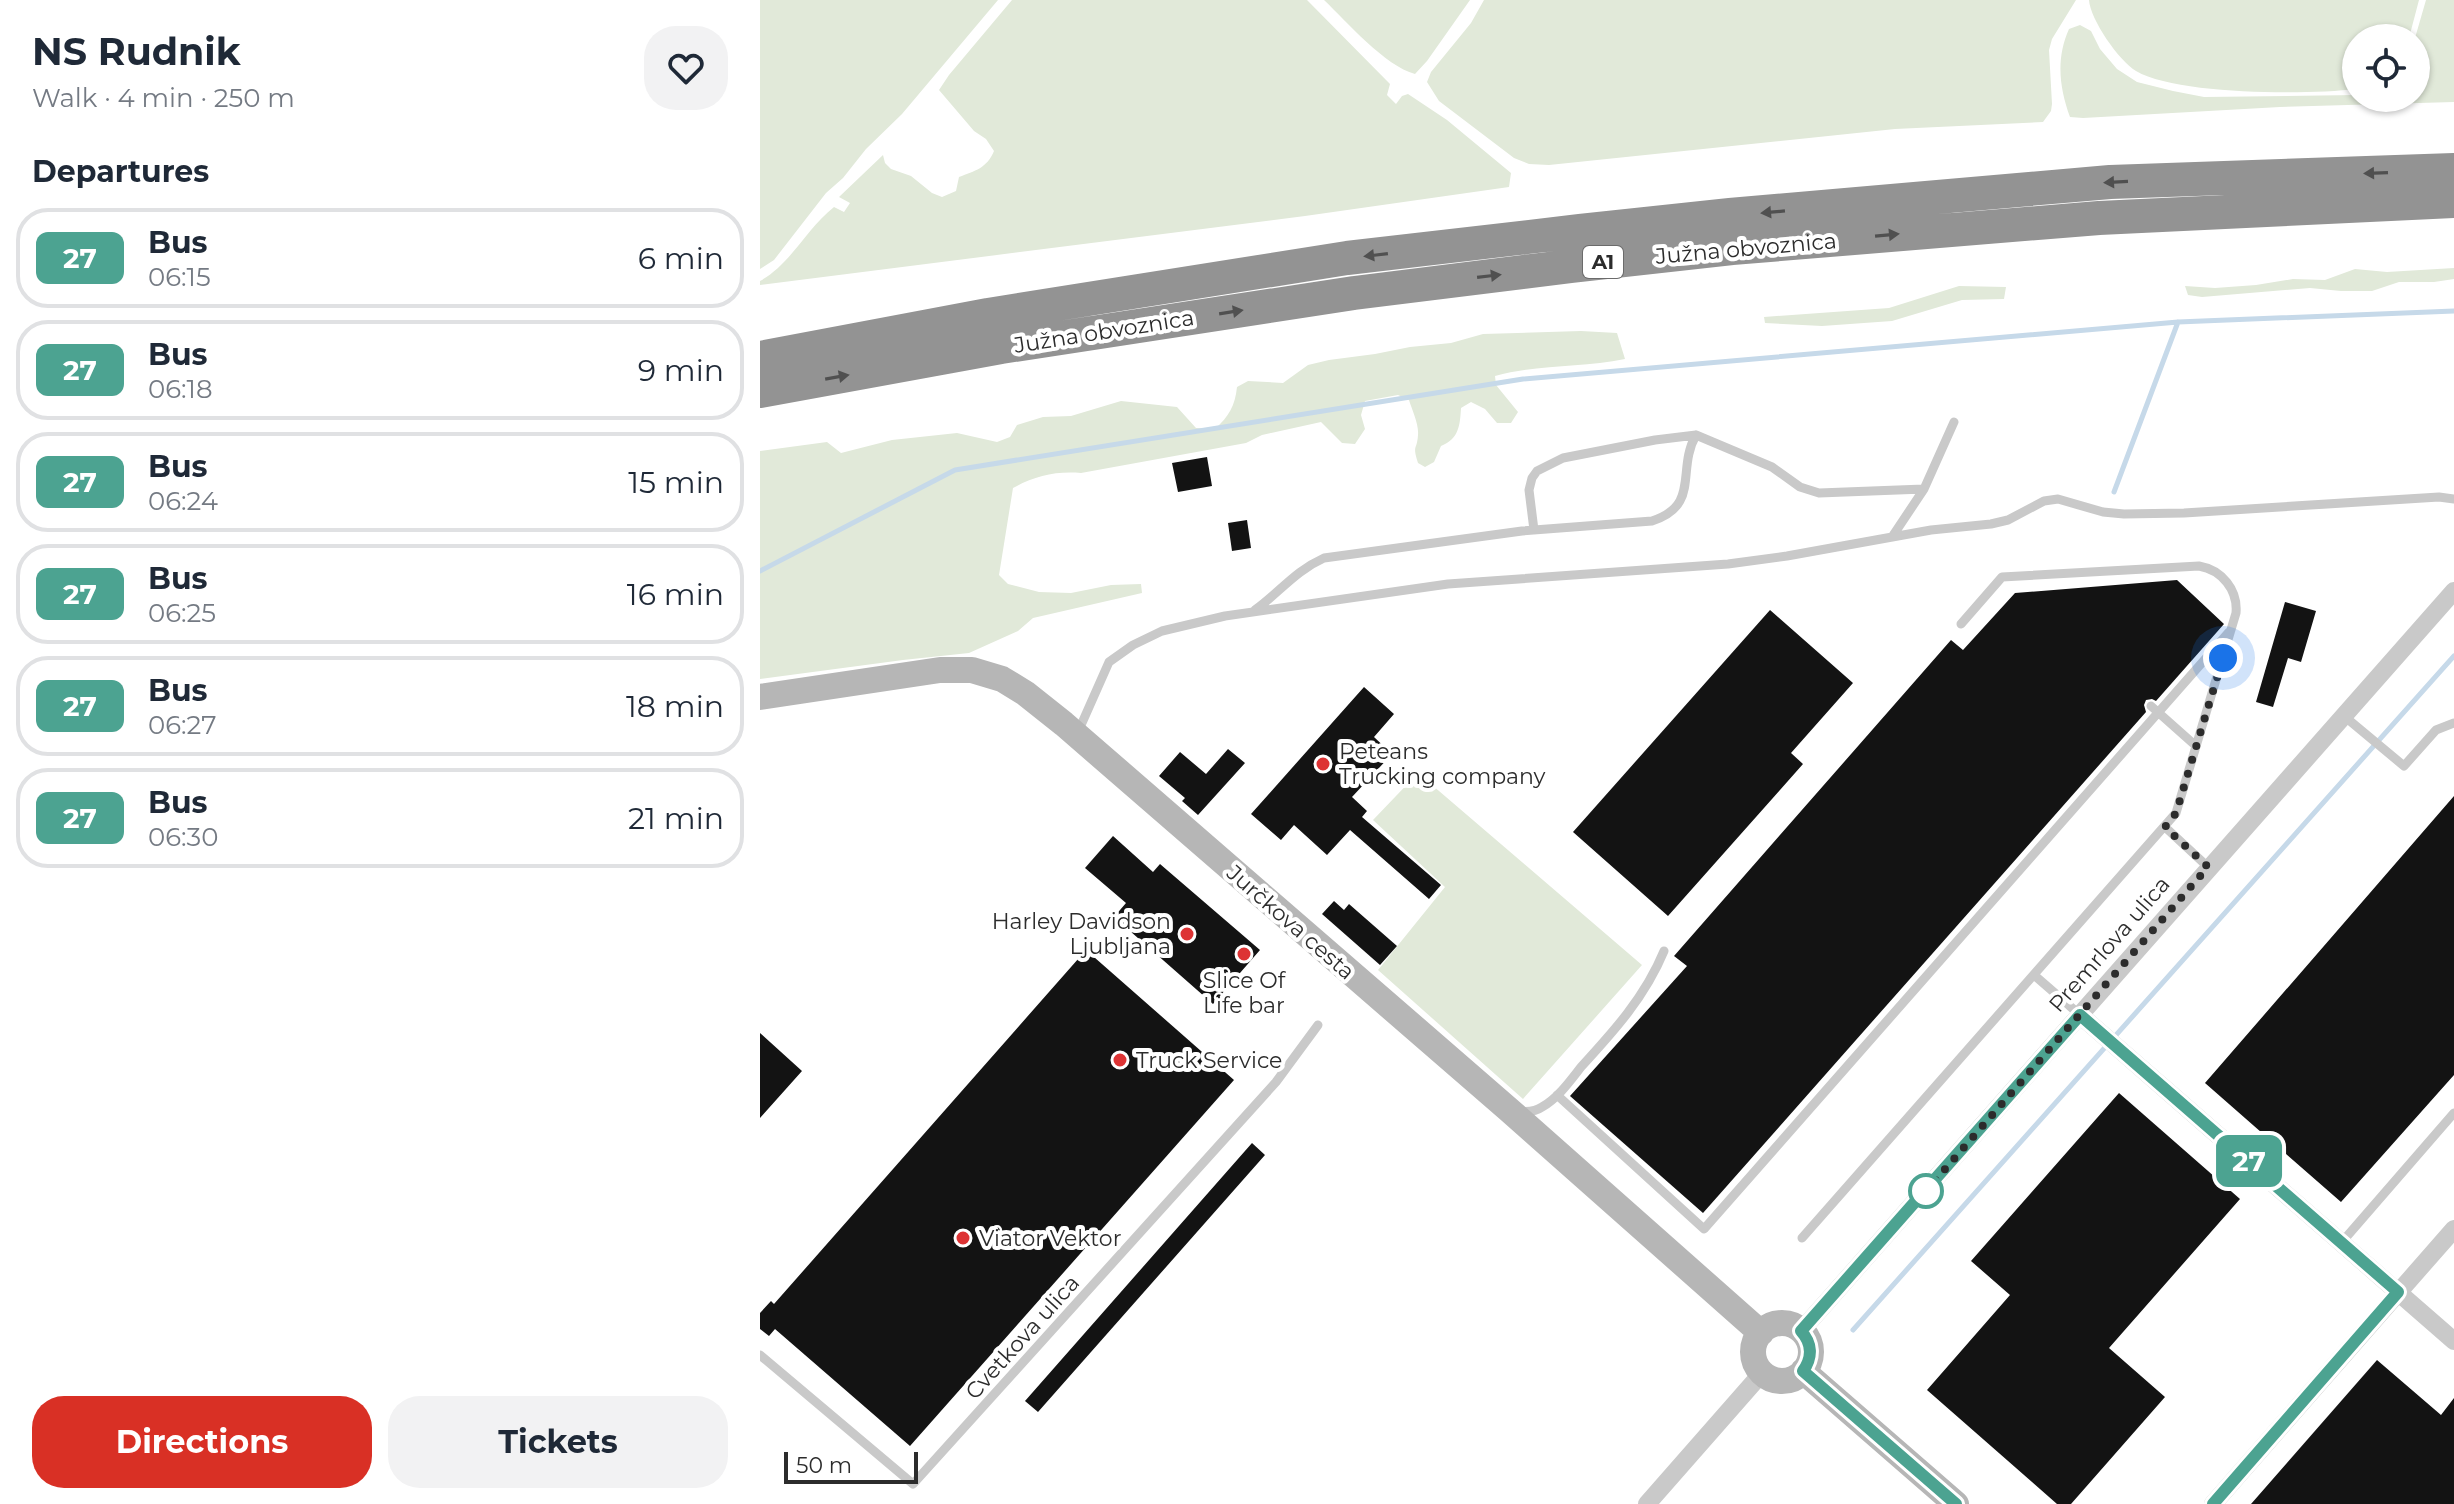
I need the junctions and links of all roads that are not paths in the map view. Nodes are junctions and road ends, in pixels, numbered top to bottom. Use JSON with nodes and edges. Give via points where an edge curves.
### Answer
{"nodes":[{"id":1,"x":2454,"y":170,"type":"edge"},
{"id":2,"x":2454,"y":201,"type":"edge"},
{"id":3,"x":760,"y":358,"type":"edge"},
{"id":4,"x":760,"y":391,"type":"edge"},
{"id":5,"x":1954,"y":422,"type":"dead end"},
{"id":6,"x":1696,"y":435,"type":"junction"},
{"id":7,"x":1924,"y":489,"type":"junction"},
{"id":8,"x":2454,"y":499,"type":"edge"},
{"id":9,"x":1534,"y":530,"type":"junction"},
{"id":10,"x":1892,"y":537,"type":"junction"},
{"id":11,"x":2454,"y":591,"type":"edge"},
{"id":12,"x":1253,"y":612,"type":"junction"},
{"id":13,"x":1961,"y":624,"type":"dead end"},
{"id":14,"x":2232,"y":629,"type":"junction"},
{"id":15,"x":760,"y":697,"type":"edge"},
{"id":16,"x":2155,"y":710,"type":"junction"},
{"id":17,"x":2344,"y":716,"type":"junction"},
{"id":18,"x":2454,"y":723,"type":"edge"},
{"id":19,"x":1077,"y":736,"type":"junction"},
{"id":20,"x":2196,"y":746,"type":"junction"},
{"id":21,"x":2165,"y":827,"type":"junction"},
{"id":22,"x":2208,"y":867,"type":"junction"},
{"id":23,"x":1664,"y":951,"type":"dead end"},
{"id":24,"x":2034,"y":975,"type":"junction"},
{"id":25,"x":2080,"y":1015,"type":"junction"},
{"id":26,"x":1318,"y":1025,"type":"dead end"},
{"id":27,"x":1557,"y":1095,"type":"junction"},
{"id":28,"x":1508,"y":1109,"type":"junction"},
{"id":29,"x":2454,"y":1113,"type":"edge"},
{"id":30,"x":2454,"y":1229,"type":"edge"},
{"id":31,"x":1802,"y":1238,"type":"dead end"},
{"id":32,"x":2342,"y":1242,"type":"junction"},
{"id":33,"x":2398,"y":1292,"type":"junction"},
{"id":34,"x":1801,"y":1331,"type":"junction"},
{"id":35,"x":1761,"y":1333,"type":"junction"},
{"id":36,"x":2454,"y":1341,"type":"edge"},
{"id":37,"x":760,"y":1355,"type":"edge"},
{"id":38,"x":1803,"y":1371,"type":"junction"},
{"id":39,"x":1762,"y":1373,"type":"junction"},
{"id":40,"x":1647,"y":1504,"type":"edge"},
{"id":41,"x":1956,"y":1504,"type":"edge"},
{"id":42,"x":2213,"y":1504,"type":"edge"}],
"edges":[{"from":1,"to":3,"type":"highway","name":"Južna obvoznica","number":"A1","one_way":true,"via":[[2110,182],[1565,233],[1347,258],[988,315]]},
{"from":4,"to":2,"type":"highway","name":"Južna obvoznica","number":"A1","one_way":true,"via":[[1354,293],[1732,248],[2099,218]]},
{"from":5,"to":7,"type":"lane"},
{"from":6,"to":7,"type":"lane","via":[[1819,493]]},
{"from":6,"to":9,"type":"lane","via":[[1683,495],[1664,517]]},
{"from":6,"to":9,"type":"lane","via":[[1563,458],[1537,471],[1529,490]]},
{"from":7,"to":10,"type":"lane"},
{"from":8,"to":10,"type":"lane","via":[[2124,514],[2058,499],[2008,520]]},
{"from":9,"to":12,"type":"lane","via":[[1324,558],[1307,565]]},
{"from":10,"to":12,"type":"lane","via":[[1728,564],[1448,584]]},
{"from":11,"to":17,"type":"street","name":"Premrlova ulica"},
{"from":12,"to":19,"type":"lane","via":[[1162,631],[1121,653],[1109,662]]},
{"from":13,"to":14,"type":"lane","via":[[2002,577],[2199,566],[2216,572],[2234,593]]},
{"from":14,"to":16,"type":"lane"},
{"from":14,"to":20,"type":"lane"},
{"from":15,"to":19,"type":"street","name":"Jurčkova cesta","via":[[940,670],[972,670],[1025,693]]},
{"from":16,"to":20,"type":"lane"},
{"from":16,"to":27,"type":"lane","via":[[1704,1229]]},
{"from":17,"to":18,"type":"lane","via":[[2404,766],[2436,730]]},
{"from":17,"to":22,"type":"street","name":"Premrlova ulica"},
{"from":19,"to":28,"type":"street","name":"Jurčkova cesta"},
{"from":20,"to":21,"type":"lane","via":[[2176,813]]},
{"from":21,"to":22,"type":"lane"},
{"from":21,"to":24,"type":"lane"},
{"from":22,"to":25,"type":"street","name":"Premrlova ulica"},
{"from":23,"to":27,"type":"lane","via":[[1642,995]]},
{"from":24,"to":25,"type":"lane"},
{"from":24,"to":31,"type":"lane"},
{"from":25,"to":32,"type":"street"},
{"from":25,"to":34,"type":"street","name":"Premrlova ulica"},
{"from":26,"to":37,"type":"lane","name":"Cvetkova ulica","via":[[1276,1082],[913,1484]]},
{"from":27,"to":28,"type":"lane","via":[[1535,1110]]},
{"from":28,"to":35,"type":"street","name":"Jurčkova cesta"},
{"from":29,"to":32,"type":"lane"},
{"from":30,"to":33,"type":"street"},
{"from":32,"to":33,"type":"street"},
{"from":33,"to":36,"type":"street"},
{"from":33,"to":42,"type":"street"},
{"from":34,"to":35,"type":"street","via":[[1781,1323]]},
{"from":34,"to":38,"type":"street","via":[[1811,1350]]},
{"from":35,"to":39,"type":"street","via":[[1753,1353]]},
{"from":38,"to":39,"type":"street","via":[[1784,1381]]},
{"from":38,"to":41,"type":"street"},
{"from":39,"to":40,"type":"street"}]}
